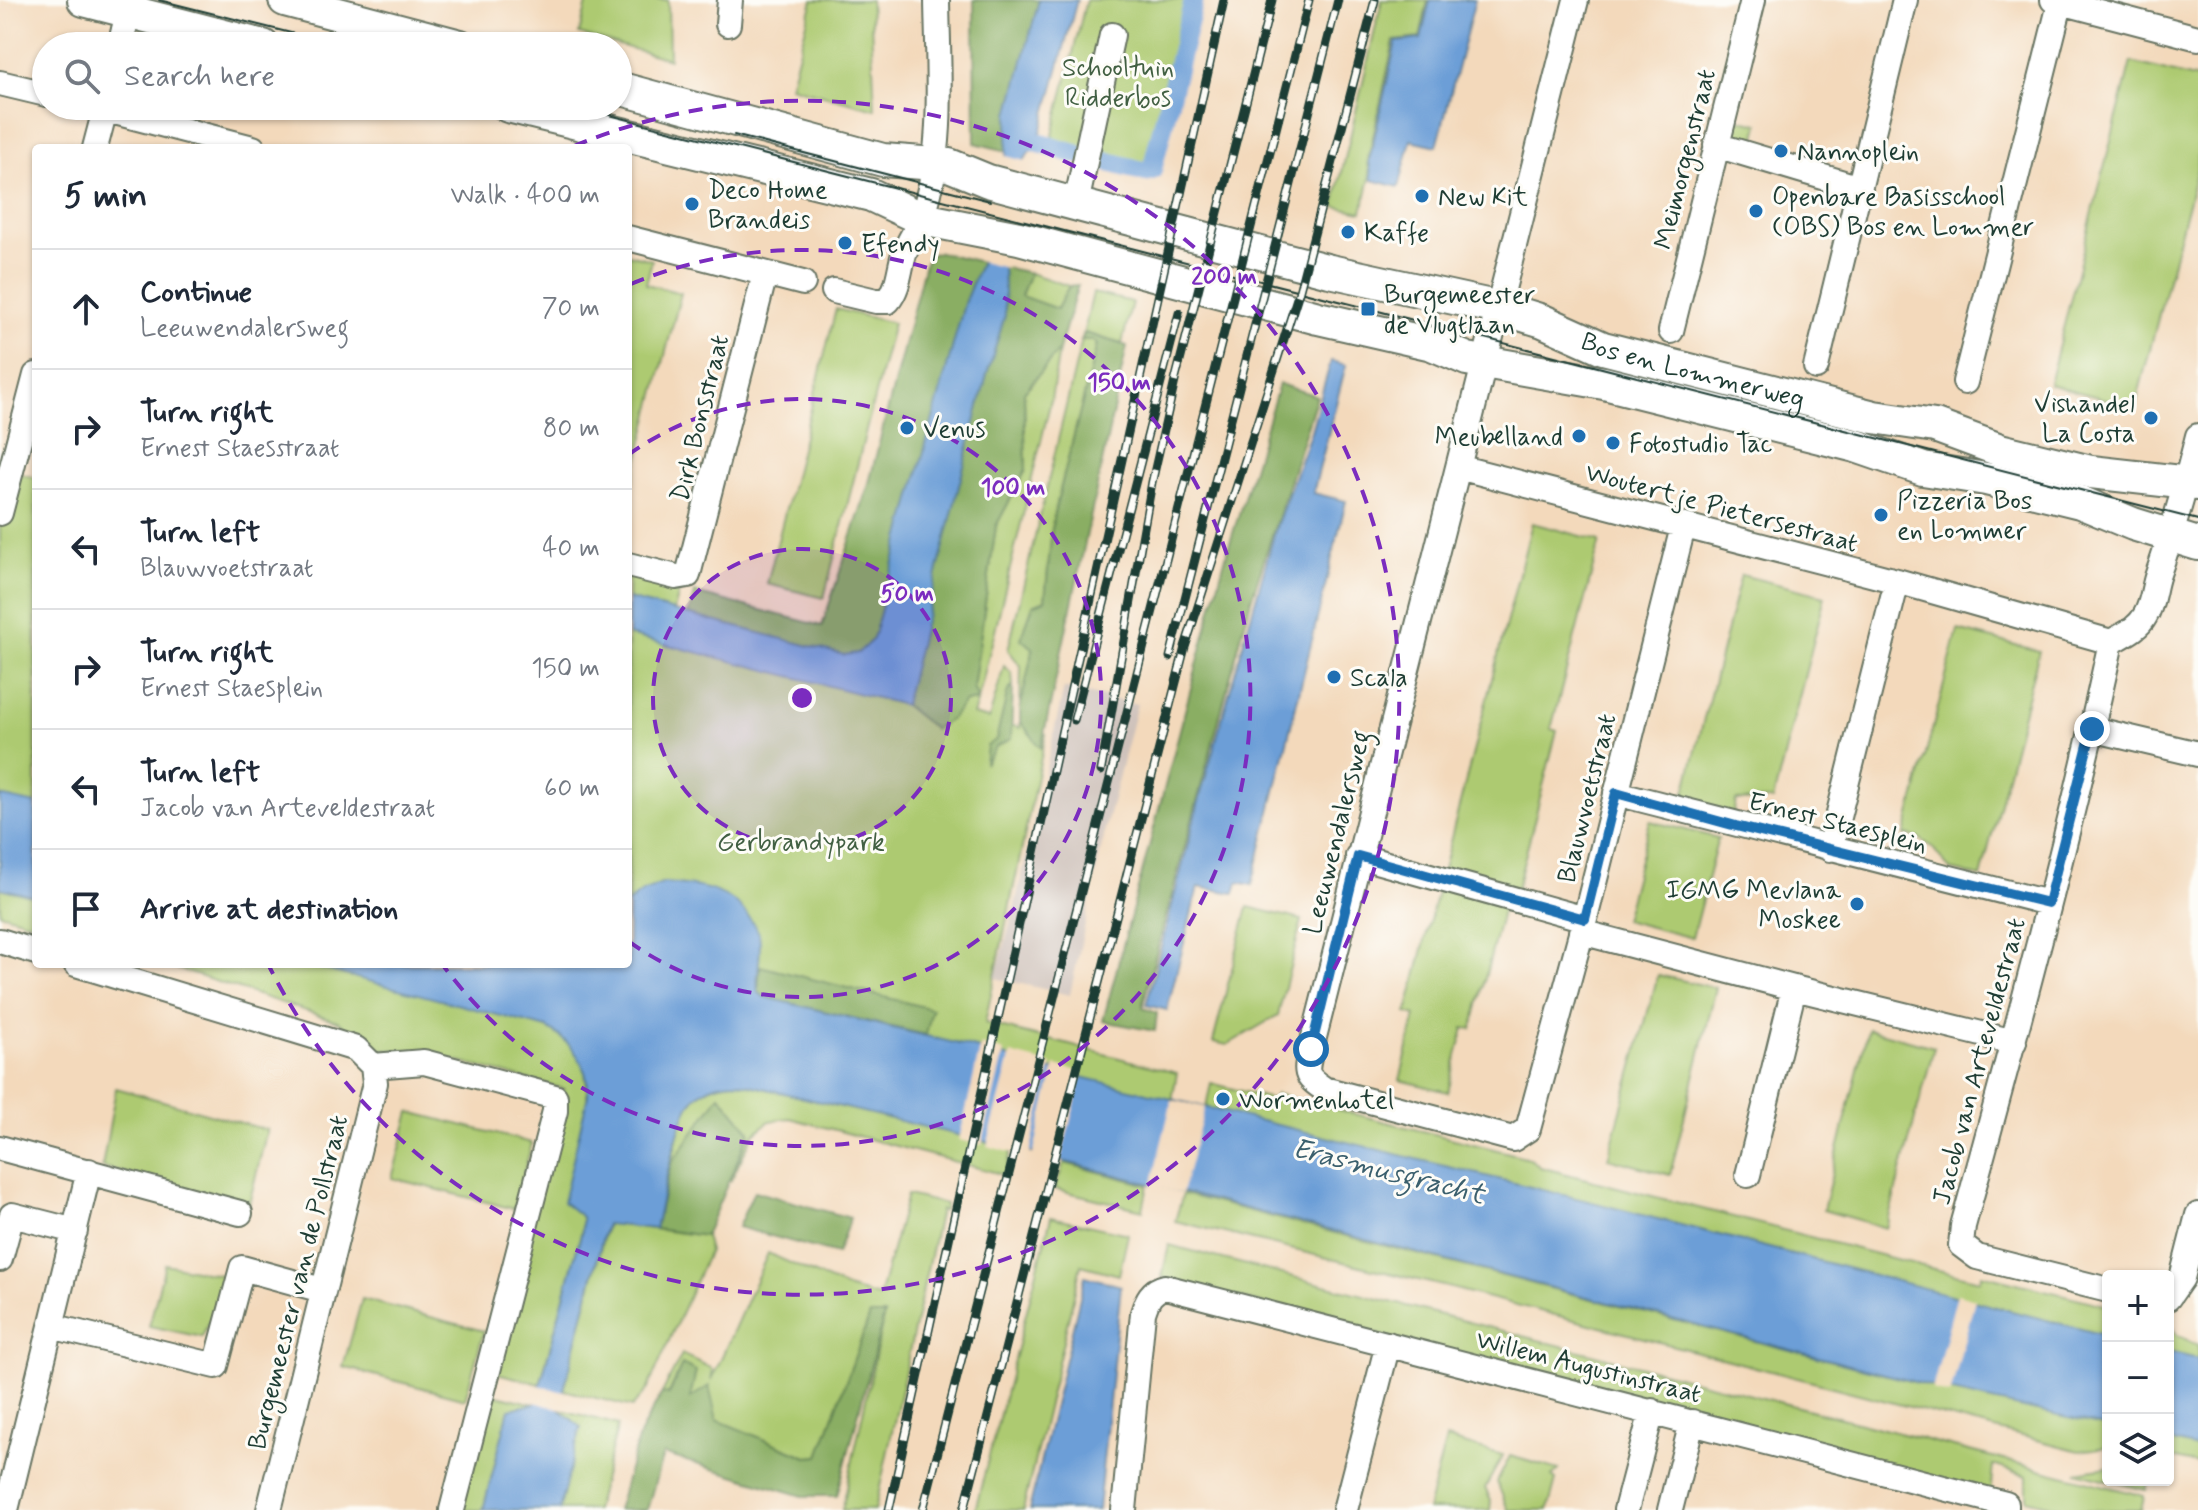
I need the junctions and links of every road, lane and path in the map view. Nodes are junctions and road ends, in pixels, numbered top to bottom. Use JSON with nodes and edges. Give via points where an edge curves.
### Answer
{"nodes":[{"id":1,"x":84,"y":0,"type":"edge"},
{"id":2,"x":285,"y":0,"type":"edge"},
{"id":3,"x":937,"y":0,"type":"edge"},
{"id":4,"x":1576,"y":0,"type":"edge"},
{"id":5,"x":1753,"y":0,"type":"edge"},
{"id":6,"x":1905,"y":0,"type":"edge"},
{"id":7,"x":2058,"y":1,"type":"edge"},
{"id":8,"x":130,"y":6,"type":"edge"},
{"id":9,"x":124,"y":32,"type":"edge"},
{"id":10,"x":216,"y":32,"type":"edge"},
{"id":11,"x":407,"y":32,"type":"edge"},
{"id":12,"x":1112,"y":35,"type":"dead end"},
{"id":13,"x":2198,"y":38,"type":"edge"},
{"id":14,"x":0,"y":83,"type":"edge"},
{"id":15,"x":32,"y":91,"type":"edge"},
{"id":16,"x":632,"y":92,"type":"edge"},
{"id":17,"x":99,"y":120,"type":"edge"},
{"id":18,"x":144,"y":120,"type":"edge"},
{"id":19,"x":565,"y":120,"type":"edge"},
{"id":20,"x":96,"y":144,"type":"edge"},
{"id":21,"x":238,"y":144,"type":"edge"},
{"id":22,"x":1716,"y":145,"type":"junction"},
{"id":23,"x":933,"y":162,"type":"junction"},
{"id":24,"x":1860,"y":188,"type":"junction"},
{"id":25,"x":1076,"y":204,"type":"junction"},
{"id":26,"x":922,"y":219,"type":"junction"},
{"id":27,"x":632,"y":239,"type":"edge"},
{"id":28,"x":765,"y":274,"type":"junction"},
{"id":29,"x":803,"y":283,"type":"dead end"},
{"id":30,"x":834,"y":291,"type":"dead end"},
{"id":31,"x":1502,"y":297,"type":"junction"},
{"id":32,"x":1671,"y":331,"type":"dead end"},
{"id":33,"x":1486,"y":364,"type":"junction"},
{"id":34,"x":1816,"y":367,"type":"dead end"},
{"id":35,"x":1965,"y":382,"type":"dead end"},
{"id":36,"x":32,"y":390,"type":"edge"},
{"id":37,"x":2198,"y":436,"type":"edge"},
{"id":38,"x":1458,"y":467,"type":"junction"},
{"id":39,"x":2192,"y":483,"type":"edge"},
{"id":40,"x":0,"y":513,"type":"edge"},
{"id":41,"x":1683,"y":527,"type":"junction"},
{"id":42,"x":2185,"y":540,"type":"edge"},
{"id":43,"x":632,"y":566,"type":"edge"},
{"id":44,"x":1897,"y":581,"type":"junction"},
{"id":45,"x":2111,"y":642,"type":"junction"},
{"id":46,"x":2092,"y":729,"type":"junction"},
{"id":47,"x":2198,"y":754,"type":"edge"},
{"id":48,"x":1616,"y":793,"type":"junction"},
{"id":49,"x":1830,"y":849,"type":"junction"},
{"id":50,"x":1358,"y":856,"type":"junction"},
{"id":51,"x":2048,"y":903,"type":"junction"},
{"id":52,"x":1583,"y":926,"type":"junction"},
{"id":53,"x":0,"y":941,"type":"edge"},
{"id":54,"x":32,"y":951,"type":"edge"},
{"id":55,"x":89,"y":968,"type":"edge"},
{"id":56,"x":1794,"y":988,"type":"junction"},
{"id":57,"x":2014,"y":1042,"type":"junction"},
{"id":58,"x":373,"y":1066,"type":"junction"},
{"id":59,"x":1528,"y":1129,"type":"joint"},
{"id":60,"x":0,"y":1148,"type":"edge"},
{"id":61,"x":89,"y":1171,"type":"junction"},
{"id":62,"x":1748,"y":1175,"type":"dead end"},
{"id":63,"x":240,"y":1213,"type":"dead end"},
{"id":64,"x":2198,"y":1215,"type":"edge"},
{"id":65,"x":75,"y":1231,"type":"junction"},
{"id":66,"x":0,"y":1259,"type":"edge"},
{"id":67,"x":2102,"y":1288,"type":"edge"},
{"id":68,"x":322,"y":1290,"type":"junction"},
{"id":69,"x":2174,"y":1290,"type":"edge"},
{"id":70,"x":51,"y":1326,"type":"junction"},
{"id":71,"x":1388,"y":1344,"type":"junction"},
{"id":72,"x":1652,"y":1411,"type":"junction"},
{"id":73,"x":1692,"y":1422,"type":"junction"},
{"id":74,"x":2006,"y":1507,"type":"edge"},
{"id":75,"x":6,"y":1510,"type":"edge"},
{"id":76,"x":269,"y":1510,"type":"edge"},
{"id":77,"x":452,"y":1510,"type":"edge"},
{"id":78,"x":1124,"y":1510,"type":"edge"},
{"id":79,"x":1345,"y":1510,"type":"edge"},
{"id":80,"x":1626,"y":1510,"type":"edge"},
{"id":81,"x":1670,"y":1510,"type":"edge"}],
"edges":[{"from":1,"to":8,"type":"main road"},
{"from":2,"to":11,"type":"main road"},
{"from":3,"to":23,"type":"street","via":[[939,113]]},
{"from":4,"to":31,"type":"street"},
{"from":5,"to":22,"type":"street","name":"Meimorgenstraat"},
{"from":6,"to":24,"type":"street"},
{"from":7,"to":13,"type":"street"},
{"from":7,"to":35,"type":"street"},
{"from":8,"to":9,"type":"street"},
{"from":8,"to":10,"type":"main road"},
{"from":12,"to":25,"type":"street"},
{"from":14,"to":15,"type":"street"},
{"from":16,"to":23,"type":"main road","via":[[883,160]]},
{"from":17,"to":20,"type":"street"},
{"from":18,"to":21,"type":"street"},
{"from":19,"to":26,"type":"main road","via":[[871,195]]},
{"from":22,"to":24,"type":"street"},
{"from":22,"to":32,"type":"street","name":"Meimorgenstraat"},
{"from":23,"to":25,"type":"main road"},
{"from":23,"to":26,"type":"street"},
{"from":24,"to":34,"type":"street"},
{"from":25,"to":31,"type":"main road","name":"Bos en Lommerweg","via":[[1330,271]]},
{"from":26,"to":30,"type":"street","via":[[888,301]]},
{"from":26,"to":33,"type":"main road","name":"Bos en Lommerweg","via":[[1019,238],[1432,344]]},
{"from":27,"to":28,"type":"street"},
{"from":28,"to":29,"type":"street"},
{"from":28,"to":43,"type":"street","name":"Dirk Bonsstraat","via":[[688,575]]},
{"from":31,"to":33,"type":"street","name":"Leeuwendalersweg"},
{"from":31,"to":39,"type":"main road","name":"Bos en Lommerweg","via":[[1603,348],[1874,417],[1935,426],[2000,450],[2091,472]]},
{"from":33,"to":38,"type":"street","name":"Leeuwendalersweg"},
{"from":33,"to":42,"type":"main road","name":"Bos en Lommerweg","via":[[1604,383],[1856,446],[1923,469],[2080,502]]},
{"from":36,"to":40,"type":"street"},
{"from":37,"to":39,"type":"street"},
{"from":38,"to":41,"type":"street","name":"Woutertje Pietersestraat"},
{"from":38,"to":50,"type":"street","name":"Leeuwendalersweg"},
{"from":39,"to":42,"type":"street"},
{"from":41,"to":44,"type":"street","name":"Woutertje Pietersestraat"},
{"from":41,"to":48,"type":"street","name":"Blauwvoetstraat"},
{"from":42,"to":45,"type":"street","via":[[2144,619]]},
{"from":44,"to":45,"type":"street","name":"Woutertje Pietersestraat"},
{"from":44,"to":49,"type":"street"},
{"from":45,"to":46,"type":"street","name":"Jacob van Arteveldestraat"},
{"from":46,"to":47,"type":"street"},
{"from":46,"to":51,"type":"street","name":"Jacob van Arteveldestraat"},
{"from":48,"to":49,"type":"street","name":"Ernest Staesplein"},
{"from":48,"to":52,"type":"street","name":"Blauwvoetstraat"},
{"from":49,"to":51,"type":"street","name":"Ernest Staesplein"},
{"from":50,"to":52,"type":"street"},
{"from":50,"to":59,"type":"street","name":"Leeuwendalersweg","via":[[1306,1070],[1311,1080],[1324,1089],[1513,1139]]},
{"from":51,"to":57,"type":"street","name":"Jacob van Arteveldestraat"},
{"from":52,"to":56,"type":"street"},
{"from":52,"to":59,"type":"street","name":"Blauwvoetstraat"},
{"from":53,"to":54,"type":"street"},
{"from":55,"to":58,"type":"street","via":[[356,1049]]},
{"from":56,"to":57,"type":"street"},
{"from":56,"to":62,"type":"street"},
{"from":57,"to":67,"type":"street","name":"Jacob van Arteveldestraat","via":[[1961,1245],[1977,1257]]},
{"from":58,"to":68,"type":"street","name":"Burgemeester van de Pollstraat","via":[[375,1083]]},
{"from":58,"to":77,"type":"street","via":[[424,1062],[555,1097]]},
{"from":60,"to":61,"type":"street"},
{"from":61,"to":63,"type":"street"},
{"from":61,"to":65,"type":"street"},
{"from":64,"to":69,"type":"street"},
{"from":65,"to":66,"type":"street","via":[[12,1215]]},
{"from":65,"to":70,"type":"street"},
{"from":68,"to":70,"type":"street","via":[[242,1268],[216,1366]]},
{"from":68,"to":76,"type":"street","name":"Burgemeester van de Pollstraat"},
{"from":70,"to":75,"type":"street"},
{"from":71,"to":72,"type":"street","name":"Willem Augustinstraat"},
{"from":71,"to":78,"type":"street","name":"Willem Augustinstraat","via":[[1173,1288],[1157,1289],[1143,1313]]},
{"from":71,"to":79,"type":"street"},
{"from":72,"to":73,"type":"street","name":"Willem Augustinstraat"},
{"from":72,"to":80,"type":"street"},
{"from":73,"to":74,"type":"street","name":"Willem Augustinstraat"},
{"from":73,"to":81,"type":"street"}]}
